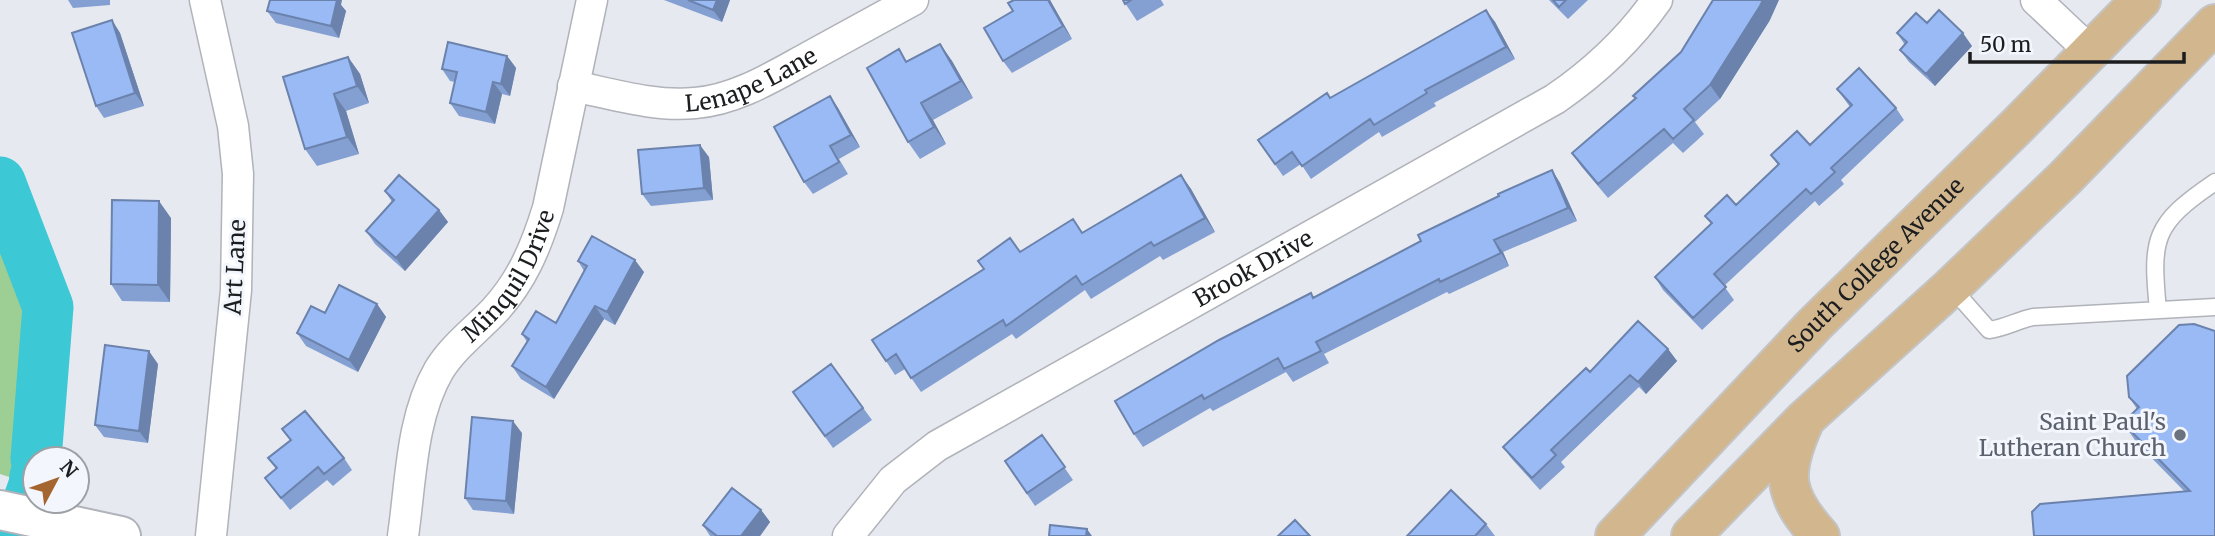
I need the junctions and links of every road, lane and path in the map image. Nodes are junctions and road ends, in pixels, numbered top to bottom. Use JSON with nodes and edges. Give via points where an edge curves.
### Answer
{"nodes":[{"id":1,"x":205,"y":0,"type":"edge"},
{"id":2,"x":592,"y":0,"type":"edge"},
{"id":3,"x":913,"y":0,"type":"edge"},
{"id":4,"x":1657,"y":0,"type":"edge"},
{"id":5,"x":2036,"y":0,"type":"edge"},
{"id":6,"x":2141,"y":0,"type":"edge"},
{"id":7,"x":2215,"y":24,"type":"edge"},
{"id":8,"x":2091,"y":52,"type":"junction"},
{"id":9,"x":573,"y":86,"type":"junction"},
{"id":10,"x":2215,"y":182,"type":"edge"},
{"id":11,"x":1951,"y":287,"type":"junction"},
{"id":12,"x":2215,"y":307,"type":"edge"},
{"id":13,"x":2158,"y":310,"type":"junction"},
{"id":14,"x":1805,"y":419,"type":"junction"},
{"id":15,"x":0,"y":510,"type":"edge"},
{"id":16,"x":121,"y":536,"type":"edge"},
{"id":17,"x":211,"y":536,"type":"edge"},
{"id":18,"x":403,"y":536,"type":"edge"},
{"id":19,"x":848,"y":536,"type":"edge"},
{"id":20,"x":1615,"y":536,"type":"edge"},
{"id":21,"x":1691,"y":536,"type":"edge"},
{"id":22,"x":1820,"y":536,"type":"edge"}],
"edges":[{"from":1,"to":17,"type":"street","name":"Art Lane","via":[[233,126],[238,174],[236,290]]},
{"from":2,"to":9,"type":"street","name":"Minquil Drive"},
{"from":3,"to":9,"type":"street","name":"Lenape Lane","via":[[775,75],[720,99],[669,104]]},
{"from":4,"to":19,"type":"street","name":"Brook Drive","via":[[1616,51],[1555,99],[937,446],[892,480]]},
{"from":5,"to":8,"type":"street"},
{"from":6,"to":8,"type":"main road","name":"South College Avenue"},
{"from":7,"to":11,"type":"main road"},
{"from":8,"to":20,"type":"main road","name":"South College Avenue","via":[[1815,324]]},
{"from":9,"to":18,"type":"street","name":"Minquil Drive","via":[[548,208],[528,265],[494,310],[441,366],[429,388],[416,438]]},
{"from":10,"to":13,"type":"lane","via":[[2187,201],[2160,233],[2153,264]]},
{"from":11,"to":13,"type":"lane","via":[[1989,330],[2033,317]]},
{"from":11,"to":14,"type":"main road"},
{"from":12,"to":13,"type":"lane"},
{"from":14,"to":21,"type":"main road"},
{"from":14,"to":22,"type":"main road","via":[[1787,471],[1793,498]]},
{"from":15,"to":16,"type":"street"}]}
